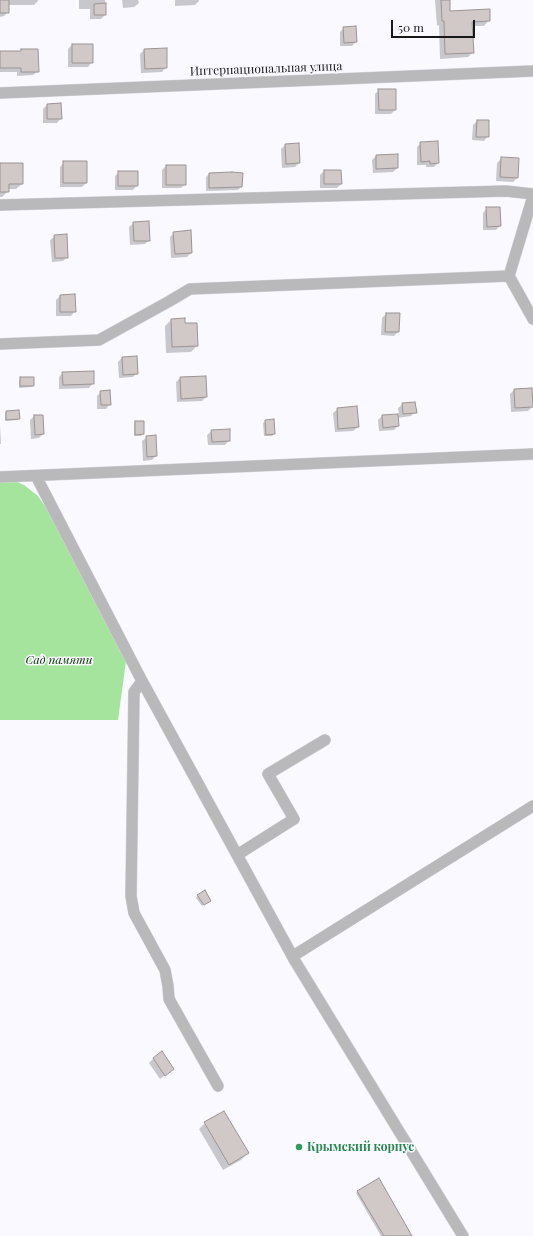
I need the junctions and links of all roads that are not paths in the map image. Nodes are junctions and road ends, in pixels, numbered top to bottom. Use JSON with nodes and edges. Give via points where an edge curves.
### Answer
{"nodes":[{"id":1,"x":533,"y":71,"type":"edge"},
{"id":2,"x":0,"y":93,"type":"edge"},
{"id":3,"x":533,"y":195,"type":"edge"},
{"id":4,"x":0,"y":205,"type":"edge"},
{"id":5,"x":508,"y":276,"type":"junction"},
{"id":6,"x":533,"y":319,"type":"edge"},
{"id":7,"x":0,"y":344,"type":"edge"},
{"id":8,"x":533,"y":454,"type":"edge"},
{"id":9,"x":36,"y":476,"type":"junction"},
{"id":10,"x":0,"y":477,"type":"edge"},
{"id":11,"x":142,"y":681,"type":"junction"},
{"id":12,"x":325,"y":740,"type":"dead end"},
{"id":13,"x":533,"y":806,"type":"edge"},
{"id":14,"x":237,"y":855,"type":"junction"},
{"id":15,"x":293,"y":956,"type":"junction"},
{"id":16,"x":218,"y":1086,"type":"dead end"},
{"id":17,"x":463,"y":1236,"type":"edge"}],
"edges":[{"from":1,"to":2,"type":"street","name":"Интернациональная улица"},
{"from":3,"to":4,"type":"street","via":[[506,192]]},
{"from":3,"to":5,"type":"street"},
{"from":5,"to":6,"type":"street"},
{"from":5,"to":7,"type":"street","via":[[190,289],[99,340]]},
{"from":8,"to":9,"type":"street"},
{"from":9,"to":10,"type":"street"},
{"from":9,"to":11,"type":"street"},
{"from":11,"to":14,"type":"street"},
{"from":11,"to":16,"type":"street","via":[[134,692],[131,896],[134,913],[165,970],[169,999]]},
{"from":12,"to":14,"type":"street","via":[[268,774],[294,819]]},
{"from":13,"to":15,"type":"street"},
{"from":14,"to":15,"type":"street"},
{"from":15,"to":17,"type":"street"}]}
